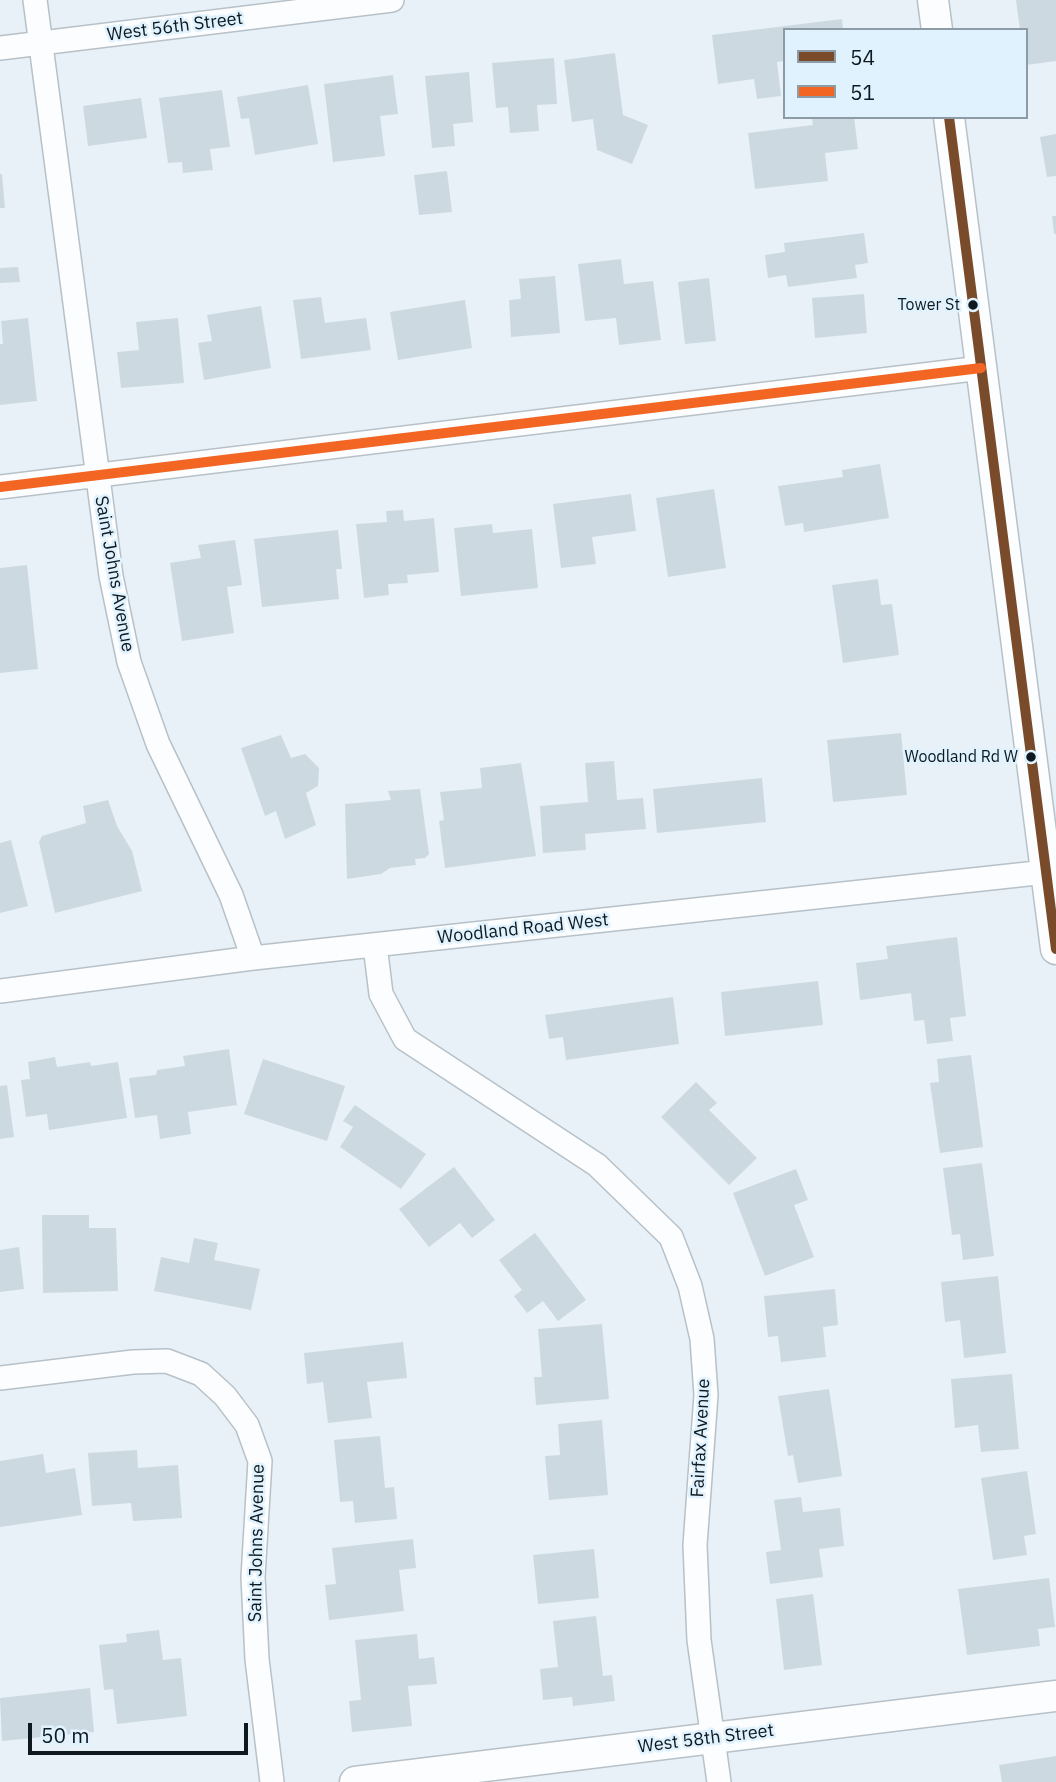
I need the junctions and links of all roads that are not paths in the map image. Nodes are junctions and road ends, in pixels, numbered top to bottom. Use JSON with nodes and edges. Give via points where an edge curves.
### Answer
{"nodes":[{"id":1,"x":36,"y":0,"type":"edge"},
{"id":2,"x":392,"y":0,"type":"edge"},
{"id":3,"x":933,"y":0,"type":"edge"},
{"id":4,"x":937,"y":28,"type":"edge"},
{"id":5,"x":41,"y":43,"type":"junction"},
{"id":6,"x":0,"y":48,"type":"edge"},
{"id":7,"x":948,"y":119,"type":"edge"},
{"id":8,"x":981,"y":368,"type":"junction"},
{"id":9,"x":98,"y":475,"type":"junction"},
{"id":10,"x":0,"y":487,"type":"edge"},
{"id":11,"x":1046,"y":872,"type":"junction"},
{"id":12,"x":1055,"y":941,"type":"edge"},
{"id":13,"x":375,"y":945,"type":"junction"},
{"id":14,"x":253,"y":958,"type":"junction"},
{"id":15,"x":0,"y":991,"type":"edge"},
{"id":16,"x":0,"y":1378,"type":"edge"},
{"id":17,"x":1056,"y":1696,"type":"edge"},
{"id":18,"x":714,"y":1738,"type":"junction"},
{"id":19,"x":272,"y":1782,"type":"edge"},
{"id":20,"x":355,"y":1782,"type":"edge"},
{"id":21,"x":719,"y":1782,"type":"edge"}],
"edges":[{"from":1,"to":5,"type":"street","name":"Saint Johns Avenue"},
{"from":2,"to":5,"type":"street","name":"West 56th Street"},
{"from":3,"to":4,"type":"street"},
{"from":5,"to":6,"type":"street","name":"West 56th Street"},
{"from":5,"to":9,"type":"street","name":"Saint Johns Avenue"},
{"from":7,"to":8,"type":"street"},
{"from":8,"to":9,"type":"street"},
{"from":8,"to":11,"type":"street"},
{"from":9,"to":10,"type":"street"},
{"from":9,"to":14,"type":"street","name":"Saint Johns Avenue","via":[[111,576],[129,662],[158,744],[231,895]]},
{"from":11,"to":12,"type":"street"},
{"from":11,"to":13,"type":"street","name":"Woodland Road West"},
{"from":13,"to":14,"type":"street","name":"Woodland Road West"},
{"from":13,"to":18,"type":"street","name":"Fairfax Avenue","via":[[381,994],[405,1039],[597,1165],[671,1237],[690,1286],[702,1339],[706,1395],[695,1545],[699,1640]]},
{"from":14,"to":15,"type":"street","name":"Woodland Road West"},
{"from":16,"to":19,"type":"street","name":"Saint Johns Avenue","via":[[167,1361],[201,1374],[247,1425],[260,1461],[253,1577],[257,1659]]},
{"from":17,"to":18,"type":"street","name":"West 58th Street"},
{"from":18,"to":20,"type":"street","name":"West 58th Street"},
{"from":18,"to":21,"type":"street","name":"Fairfax Avenue"}]}
